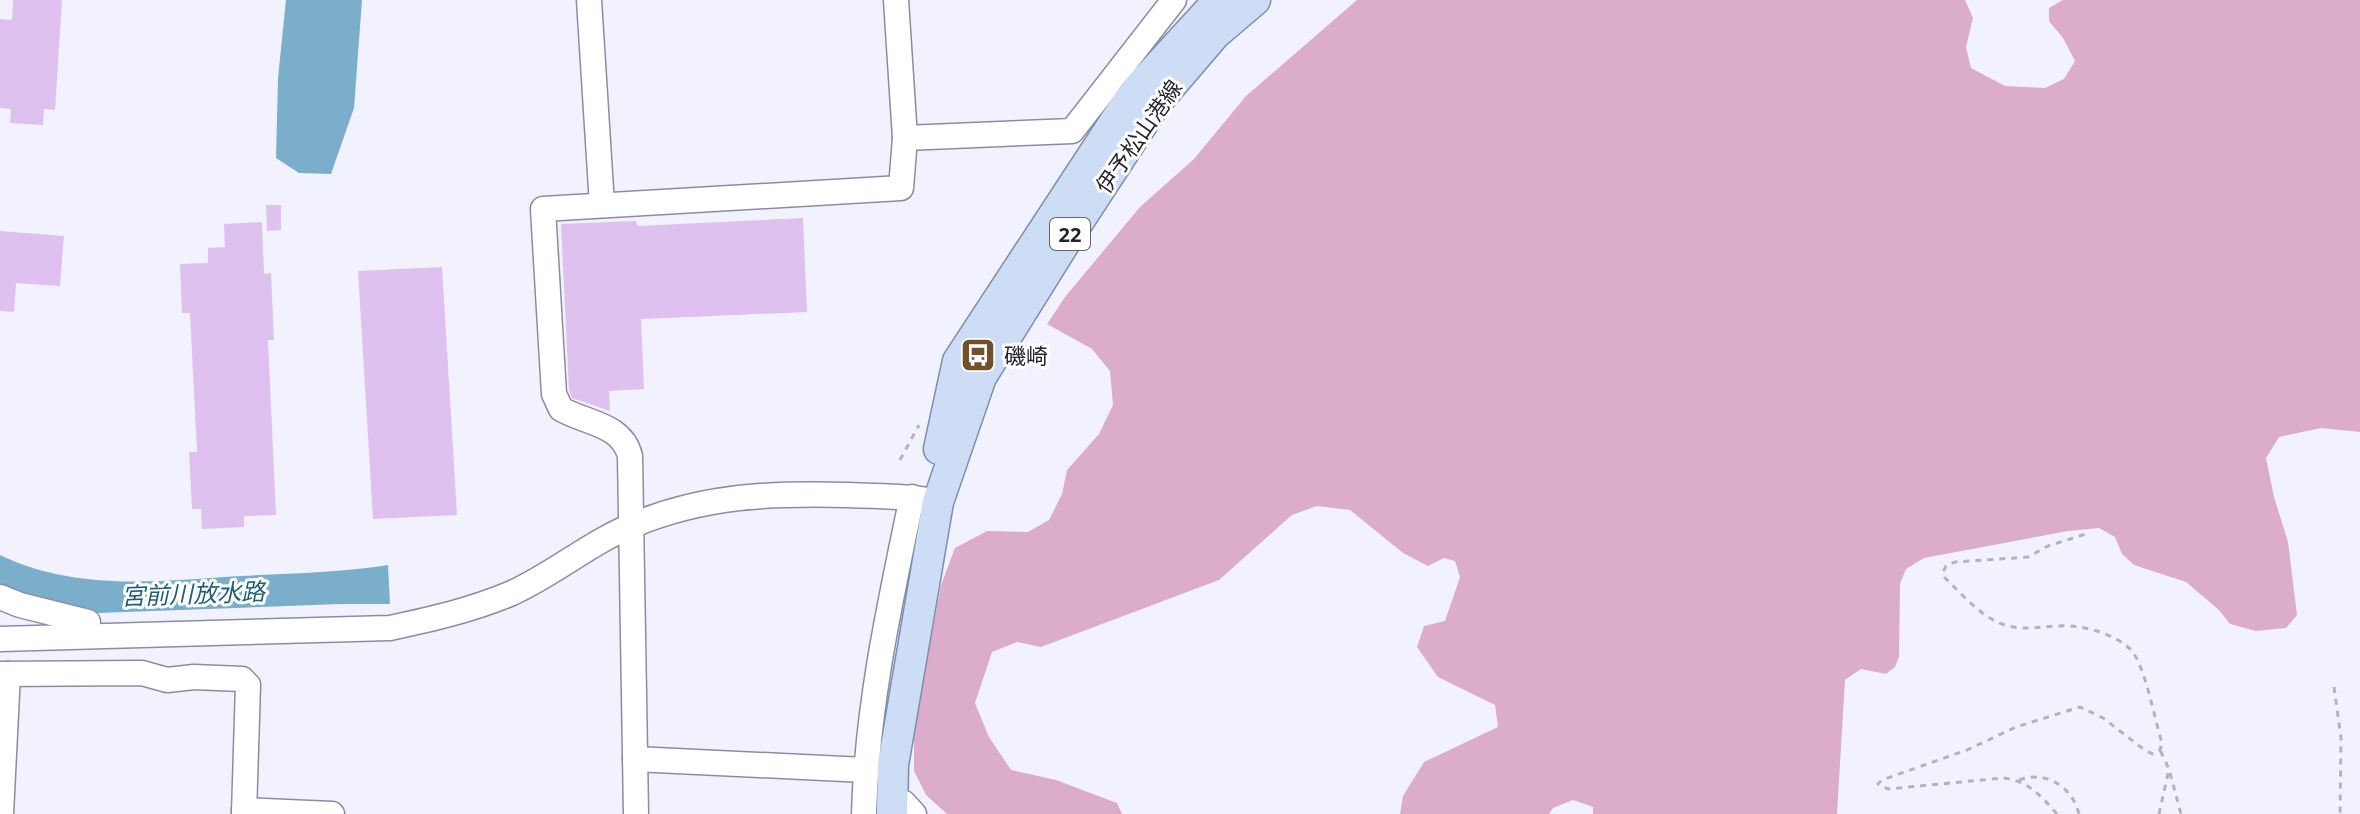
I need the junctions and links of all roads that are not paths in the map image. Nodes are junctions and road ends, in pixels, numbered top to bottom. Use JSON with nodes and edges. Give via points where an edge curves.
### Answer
{"nodes":[{"id":1,"x":589,"y":0,"type":"edge"},
{"id":2,"x":896,"y":0,"type":"edge"},
{"id":3,"x":1174,"y":0,"type":"edge"},
{"id":4,"x":1219,"y":0,"type":"edge"},
{"id":5,"x":1255,"y":0,"type":"edge"},
{"id":6,"x":905,"y":138,"type":"junction"},
{"id":7,"x":602,"y":205,"type":"junction"},
{"id":8,"x":925,"y":499,"type":"junction"},
{"id":9,"x":633,"y":525,"type":"junction"},
{"id":10,"x":0,"y":597,"type":"edge"},
{"id":11,"x":88,"y":636,"type":"junction"},
{"id":12,"x":0,"y":639,"type":"edge"},
{"id":13,"x":4,"y":674,"type":"edge"},
{"id":14,"x":635,"y":759,"type":"junction"},
{"id":15,"x":865,"y":770,"type":"junction"},
{"id":16,"x":899,"y":809,"type":"edge"},
{"id":17,"x":244,"y":812,"type":"edge"},
{"id":18,"x":1,"y":814,"type":"edge"},
{"id":19,"x":332,"y":814,"type":"edge"},
{"id":20,"x":636,"y":814,"type":"edge"},
{"id":21,"x":864,"y":814,"type":"edge"}],
"edges":[{"from":1,"to":7,"type":"street"},
{"from":2,"to":6,"type":"street"},
{"from":3,"to":6,"type":"street","via":[[1072,131]]},
{"from":4,"to":8,"type":"main road","name":"伊予松山港線","number":"22","via":[[1133,94],[958,361]]},
{"from":5,"to":8,"type":"main road","name":"伊予松山港線","number":"22","via":[[1215,34],[1156,103],[981,377]]},
{"from":6,"to":7,"type":"street","via":[[901,188]]},
{"from":7,"to":9,"type":"street","via":[[543,209],[554,394],[561,409],[619,433],[627,443]]},
{"from":8,"to":9,"type":"street","via":[[773,494],[719,499]]},
{"from":8,"to":15,"type":"street","via":[[882,638]]},
{"from":8,"to":16,"type":"main road","name":"伊予松山港線","number":"22","via":[[893,765]]},
{"from":9,"to":11,"type":"street","via":[[514,592],[453,615],[390,628]]},
{"from":9,"to":14,"type":"street"},
{"from":10,"to":11,"type":"street","via":[[88,622]]},
{"from":11,"to":12,"type":"street"},
{"from":13,"to":17,"type":"street","via":[[242,679],[248,685]]},
{"from":13,"to":18,"type":"street"},
{"from":14,"to":15,"type":"street"},
{"from":14,"to":20,"type":"street"},
{"from":15,"to":21,"type":"street"},
{"from":17,"to":19,"type":"street"}]}
